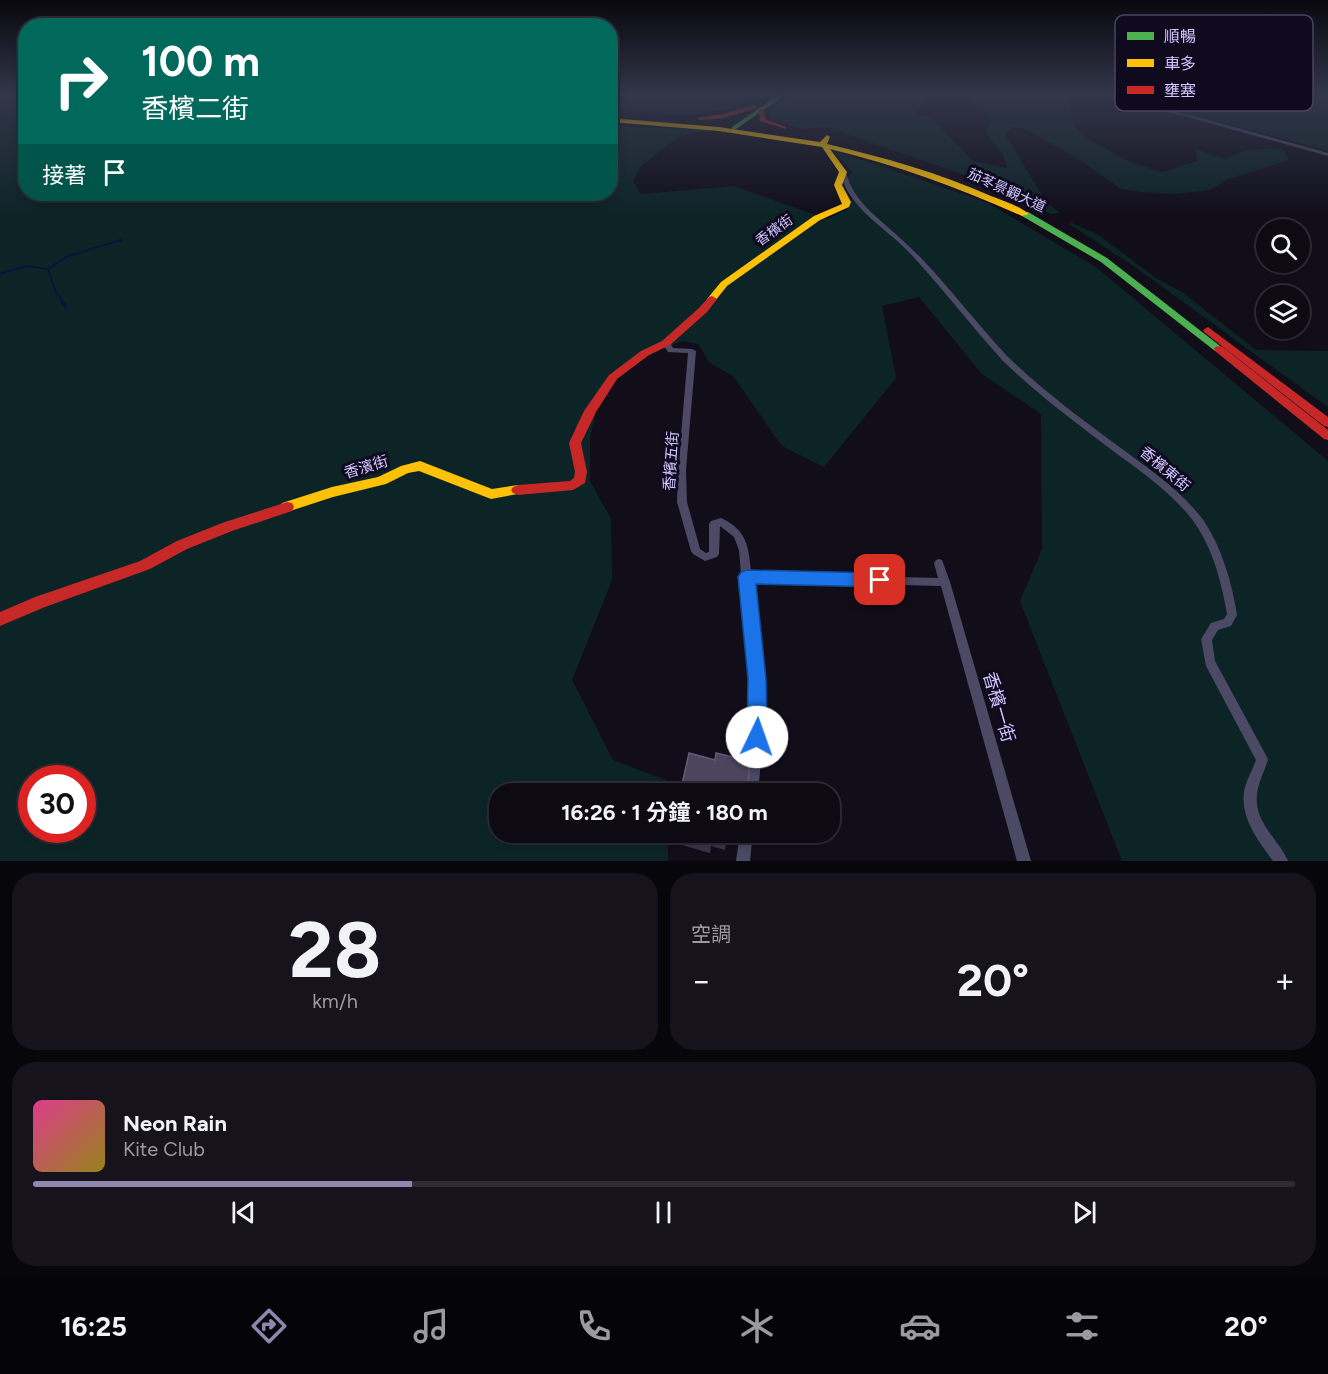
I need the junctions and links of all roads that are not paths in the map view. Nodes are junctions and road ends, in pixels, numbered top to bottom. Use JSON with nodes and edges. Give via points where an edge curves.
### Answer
{"nodes":[{"id":1,"x":794,"y":134,"type":"edge"},
{"id":2,"x":807,"y":134,"type":"edge"},
{"id":3,"x":1254,"y":134,"type":"edge"},
{"id":4,"x":825,"y":139,"type":"junction"},
{"id":5,"x":1328,"y":155,"type":"edge"},
{"id":6,"x":843,"y":172,"type":"junction"},
{"id":7,"x":666,"y":342,"type":"junction"},
{"id":8,"x":1328,"y":423,"type":"edge"},
{"id":9,"x":1328,"y":436,"type":"edge"},
{"id":10,"x":939,"y":563,"type":"dead end"},
{"id":11,"x":747,"y":577,"type":"junction"},
{"id":12,"x":945,"y":582,"type":"junction"},
{"id":13,"x":0,"y":619,"type":"edge"},
{"id":14,"x":753,"y":783,"type":"edge"},
{"id":15,"x":745,"y":843,"type":"edge"},
{"id":16,"x":743,"y":861,"type":"edge"},
{"id":17,"x":1024,"y":861,"type":"edge"},
{"id":18,"x":1281,"y":861,"type":"edge"}],
"edges":[{"from":1,"to":4,"type":"street","name":"茄苳景觀大道"},
{"from":2,"to":4,"type":"street","name":"茄苳景觀大道"},
{"from":3,"to":5,"type":"street"},
{"from":4,"to":6,"type":"street","name":"香檳街"},
{"from":4,"to":8,"type":"street","name":"茄苳景觀大道","via":[[938,170],[1052,222],[1148,285]]},
{"from":4,"to":9,"type":"street","name":"茄苳景觀大道","via":[[985,193],[1045,224],[1139,287]]},
{"from":6,"to":7,"type":"street","name":"香檳街","via":[[837,184],[846,205],[817,218],[724,284],[703,310]]},
{"from":6,"to":18,"type":"street","name":"香檳東街","via":[[860,206],[870,211],[873,219],[924,264],[1002,356],[1064,410],[1152,475],[1181,501],[1206,532],[1225,581],[1232,615],[1227,623],[1215,626],[1206,639],[1210,662],[1262,759],[1249,801],[1253,821]]},
{"from":7,"to":11,"type":"street","name":"香檳五街","via":[[671,350],[692,351],[682,502],[696,551],[705,557],[714,554],[714,524],[721,522],[738,535]]},
{"from":7,"to":13,"type":"street","name":"香濱街","via":[[613,377],[590,411],[575,443],[581,472],[580,480],[573,485],[491,494],[420,466],[405,469],[381,481],[332,492],[227,527],[145,565]]},
{"from":10,"to":12,"type":"street","name":"香檳一街"},
{"from":11,"to":12,"type":"street"},
{"from":11,"to":14,"type":"street","via":[[759,714]]},
{"from":12,"to":17,"type":"street","name":"香檳一街"},
{"from":15,"to":16,"type":"street"}]}
